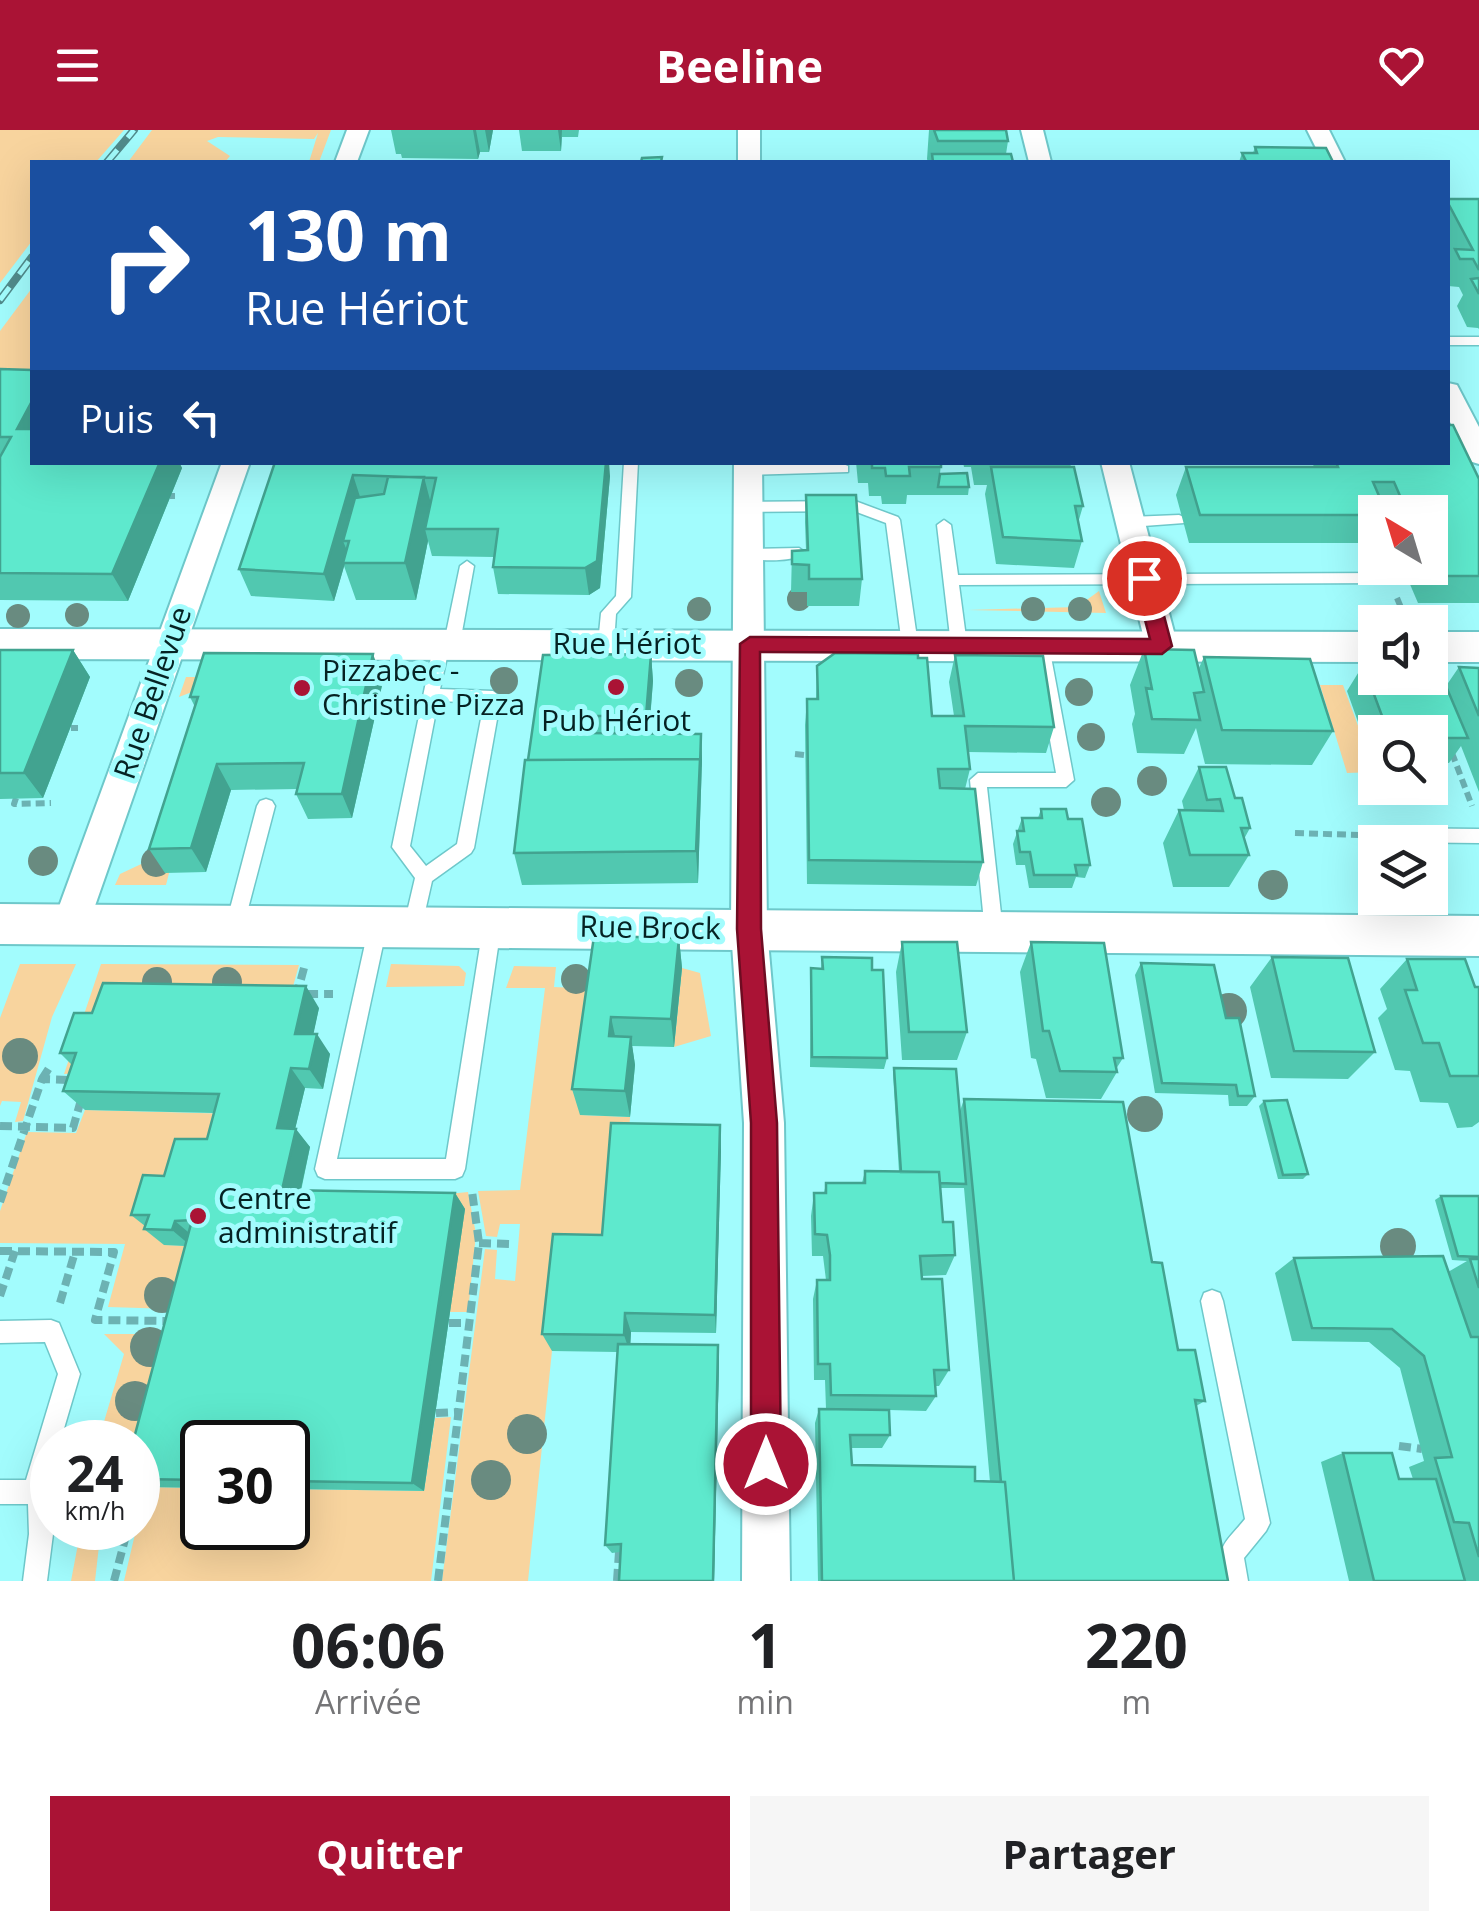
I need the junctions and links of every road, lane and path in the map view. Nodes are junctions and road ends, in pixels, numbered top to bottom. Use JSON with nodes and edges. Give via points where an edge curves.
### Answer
{"nodes":[{"id":1,"x":358,"y":130,"type":"edge"},
{"id":2,"x":749,"y":130,"type":"edge"},
{"id":3,"x":1032,"y":130,"type":"edge"},
{"id":4,"x":1318,"y":130,"type":"edge"},
{"id":5,"x":347,"y":160,"type":"edge"},
{"id":6,"x":749,"y":160,"type":"edge"},
{"id":7,"x":1040,"y":160,"type":"edge"},
{"id":8,"x":1333,"y":160,"type":"edge"},
{"id":9,"x":1450,"y":341,"type":"edge"},
{"id":10,"x":1479,"y":341,"type":"edge"},
{"id":11,"x":1450,"y":396,"type":"edge"},
{"id":12,"x":1476,"y":444,"type":"edge"},
{"id":13,"x":235,"y":465,"type":"edge"},
{"id":14,"x":631,"y":465,"type":"edge"},
{"id":15,"x":1117,"y":465,"type":"edge"},
{"id":16,"x":748,"y":466,"type":"edge"},
{"id":17,"x":843,"y":470,"type":"dead end"},
{"id":18,"x":748,"y":507,"type":"junction"},
{"id":19,"x":1179,"y":520,"type":"dead end"},
{"id":20,"x":1130,"y":522,"type":"junction"},
{"id":21,"x":944,"y":525,"type":"dead end"},
{"id":22,"x":799,"y":553,"type":"edge"},
{"id":23,"x":748,"y":554,"type":"junction"},
{"id":24,"x":467,"y":566,"type":"edge"},
{"id":25,"x":1144,"y":578,"type":"junction"},
{"id":26,"x":1358,"y":578,"type":"edge"},
{"id":27,"x":951,"y":580,"type":"junction"},
{"id":28,"x":172,"y":642,"type":"junction"},
{"id":29,"x":447,"y":643,"type":"junction"},
{"id":30,"x":0,"y":644,"type":"edge"},
{"id":31,"x":606,"y":644,"type":"junction"},
{"id":32,"x":750,"y":644,"type":"junction"},
{"id":33,"x":910,"y":645,"type":"junction"},
{"id":34,"x":959,"y":645,"type":"junction"},
{"id":35,"x":1041,"y":646,"type":"junction"},
{"id":36,"x":1162,"y":646,"type":"junction"},
{"id":37,"x":1358,"y":647,"type":"edge"},
{"id":38,"x":1448,"y":647,"type":"edge"},
{"id":39,"x":1479,"y":648,"type":"edge"},
{"id":40,"x":431,"y":696,"type":"junction"},
{"id":41,"x":1449,"y":746,"type":"edge"},
{"id":42,"x":795,"y":754,"type":"dead end"},
{"id":43,"x":806,"y":755,"type":"edge"},
{"id":44,"x":16,"y":798,"type":"edge"},
{"id":45,"x":50,"y":803,"type":"dead end"},
{"id":46,"x":266,"y":806,"type":"edge"},
{"id":47,"x":1479,"y":823,"type":"edge"},
{"id":48,"x":1295,"y":834,"type":"dead end"},
{"id":49,"x":1358,"y":835,"type":"edge"},
{"id":50,"x":1448,"y":836,"type":"edge"},
{"id":51,"x":1479,"y":836,"type":"edge"},
{"id":52,"x":424,"y":878,"type":"junction"},
{"id":53,"x":0,"y":924,"type":"edge"},
{"id":54,"x":70,"y":924,"type":"junction"},
{"id":55,"x":235,"y":924,"type":"junction"},
{"id":56,"x":396,"y":925,"type":"junction"},
{"id":57,"x":492,"y":926,"type":"junction"},
{"id":58,"x":749,"y":929,"type":"junction"},
{"id":59,"x":994,"y":932,"type":"junction"},
{"id":60,"x":1479,"y":936,"type":"edge"},
{"id":61,"x":306,"y":960,"type":"dead end"},
{"id":62,"x":309,"y":994,"type":"junction"},
{"id":63,"x":334,"y":994,"type":"dead end"},
{"id":64,"x":305,"y":1008,"type":"edge"},
{"id":65,"x":51,"y":1065,"type":"dead end"},
{"id":66,"x":42,"y":1079,"type":"junction"},
{"id":67,"x":88,"y":1080,"type":"edge"},
{"id":68,"x":83,"y":1096,"type":"edge"},
{"id":69,"x":0,"y":1126,"type":"edge"},
{"id":70,"x":26,"y":1127,"type":"junction"},
{"id":71,"x":473,"y":1192,"type":"dead end"},
{"id":72,"x":0,"y":1202,"type":"edge"},
{"id":73,"x":479,"y":1243,"type":"junction"},
{"id":74,"x":510,"y":1244,"type":"dead end"},
{"id":75,"x":0,"y":1252,"type":"edge"},
{"id":76,"x":15,"y":1252,"type":"junction"},
{"id":77,"x":75,"y":1252,"type":"junction"},
{"id":78,"x":0,"y":1296,"type":"edge"},
{"id":79,"x":1212,"y":1301,"type":"dead end"},
{"id":80,"x":180,"y":1322,"type":"edge"},
{"id":81,"x":449,"y":1323,"type":"dead end"},
{"id":82,"x":470,"y":1323,"type":"junction"},
{"id":83,"x":0,"y":1332,"type":"edge"},
{"id":84,"x":51,"y":1332,"type":"junction"},
{"id":85,"x":436,"y":1412,"type":"dead end"},
{"id":86,"x":458,"y":1412,"type":"junction"},
{"id":87,"x":56,"y":1420,"type":"edge"},
{"id":88,"x":1398,"y":1446,"type":"dead end"},
{"id":89,"x":1422,"y":1449,"type":"dead end"},
{"id":90,"x":0,"y":1492,"type":"edge"},
{"id":91,"x":30,"y":1492,"type":"edge"},
{"id":92,"x":39,"y":1550,"type":"edge"},
{"id":93,"x":122,"y":1550,"type":"edge"},
{"id":94,"x":619,"y":1552,"type":"edge"},
{"id":95,"x":35,"y":1581,"type":"edge"},
{"id":96,"x":114,"y":1581,"type":"edge"},
{"id":97,"x":438,"y":1581,"type":"edge"},
{"id":98,"x":618,"y":1581,"type":"edge"},
{"id":99,"x":766,"y":1581,"type":"edge"},
{"id":100,"x":1236,"y":1581,"type":"edge"}],
"edges":[{"from":1,"to":5,"type":"street"},
{"from":2,"to":6,"type":"street"},
{"from":3,"to":7,"type":"street"},
{"from":4,"to":8,"type":"street"},
{"from":9,"to":10,"type":"lane"},
{"from":11,"to":12,"type":"street"},
{"from":13,"to":28,"type":"street","name":"Rue Bellevue"},
{"from":14,"to":31,"type":"lane","via":[[623,597],[609,614]]},
{"from":15,"to":20,"type":"street"},
{"from":16,"to":17,"type":"lane"},
{"from":16,"to":18,"type":"street"},
{"from":18,"to":23,"type":"street"},
{"from":18,"to":33,"type":"lane","via":[[856,506],[893,520]]},
{"from":19,"to":20,"type":"lane"},
{"from":20,"to":25,"type":"street"},
{"from":21,"to":27,"type":"lane"},
{"from":22,"to":23,"type":"lane"},
{"from":23,"to":32,"type":"street"},
{"from":24,"to":29,"type":"lane"},
{"from":25,"to":26,"type":"lane"},
{"from":25,"to":27,"type":"lane"},
{"from":25,"to":36,"type":"street"},
{"from":27,"to":34,"type":"lane"},
{"from":28,"to":29,"type":"street","name":"Rue Hériot"},
{"from":28,"to":30,"type":"street","name":"Rue Hériot"},
{"from":28,"to":54,"type":"street","name":"Rue Bellevue"},
{"from":29,"to":31,"type":"street","name":"Rue Hériot"},
{"from":29,"to":40,"type":"lane"},
{"from":31,"to":32,"type":"street","name":"Rue Hériot"},
{"from":32,"to":33,"type":"street","name":"Rue Hériot"},
{"from":32,"to":58,"type":"street"},
{"from":33,"to":34,"type":"street","name":"Rue Hériot"},
{"from":34,"to":35,"type":"street","name":"Rue Hériot"},
{"from":35,"to":36,"type":"street","name":"Rue Hériot"},
{"from":35,"to":59,"type":"lane","via":[[1066,780],[978,780]]},
{"from":36,"to":37,"type":"street","name":"Rue Hériot"},
{"from":38,"to":39,"type":"street"},
{"from":40,"to":52,"type":"lane","via":[[401,847]]},
{"from":40,"to":52,"type":"lane","via":[[493,697],[465,848]]},
{"from":41,"to":47,"type":"path"},
{"from":42,"to":43,"type":"path"},
{"from":44,"to":45,"type":"path","via":[[14,804]]},
{"from":46,"to":55,"type":"lane"},
{"from":48,"to":49,"type":"path"},
{"from":50,"to":51,"type":"lane"},
{"from":52,"to":56,"type":"lane"},
{"from":53,"to":54,"type":"street","name":"Rue Brock"},
{"from":54,"to":55,"type":"street","name":"Rue Brock"},
{"from":55,"to":56,"type":"street","name":"Rue Brock"},
{"from":56,"to":57,"type":"street","name":"Rue Brock"},
{"from":56,"to":57,"type":"lane","via":[[325,1169],[455,1169]]},
{"from":57,"to":58,"type":"street","name":"Rue Brock"},
{"from":58,"to":59,"type":"street","name":"Rue Brock"},
{"from":58,"to":99,"type":"street","via":[[765,1138]]},
{"from":59,"to":60,"type":"street","name":"Rue Brock"},
{"from":61,"to":62,"type":"path","via":[[297,994]]},
{"from":62,"to":63,"type":"path"},
{"from":62,"to":64,"type":"path"},
{"from":65,"to":66,"type":"path"},
{"from":66,"to":67,"type":"path"},
{"from":66,"to":70,"type":"path"},
{"from":68,"to":70,"type":"path","via":[[72,1128]]},
{"from":69,"to":70,"type":"path"},
{"from":70,"to":72,"type":"path"},
{"from":71,"to":73,"type":"path"},
{"from":73,"to":74,"type":"path"},
{"from":73,"to":82,"type":"path"},
{"from":75,"to":76,"type":"path"},
{"from":76,"to":77,"type":"path"},
{"from":76,"to":78,"type":"path"},
{"from":77,"to":80,"type":"path","via":[[114,1252],[95,1320]]},
{"from":77,"to":84,"type":"path"},
{"from":79,"to":100,"type":"lane","via":[[1258,1523],[1231,1554]]},
{"from":81,"to":82,"type":"path"},
{"from":82,"to":86,"type":"path"},
{"from":83,"to":84,"type":"lane"},
{"from":84,"to":87,"type":"lane","via":[[69,1374]]},
{"from":85,"to":86,"type":"path"},
{"from":86,"to":97,"type":"path"},
{"from":88,"to":89,"type":"path"},
{"from":90,"to":91,"type":"lane"},
{"from":92,"to":95,"type":"lane"},
{"from":93,"to":96,"type":"path"},
{"from":94,"to":98,"type":"path"}]}
